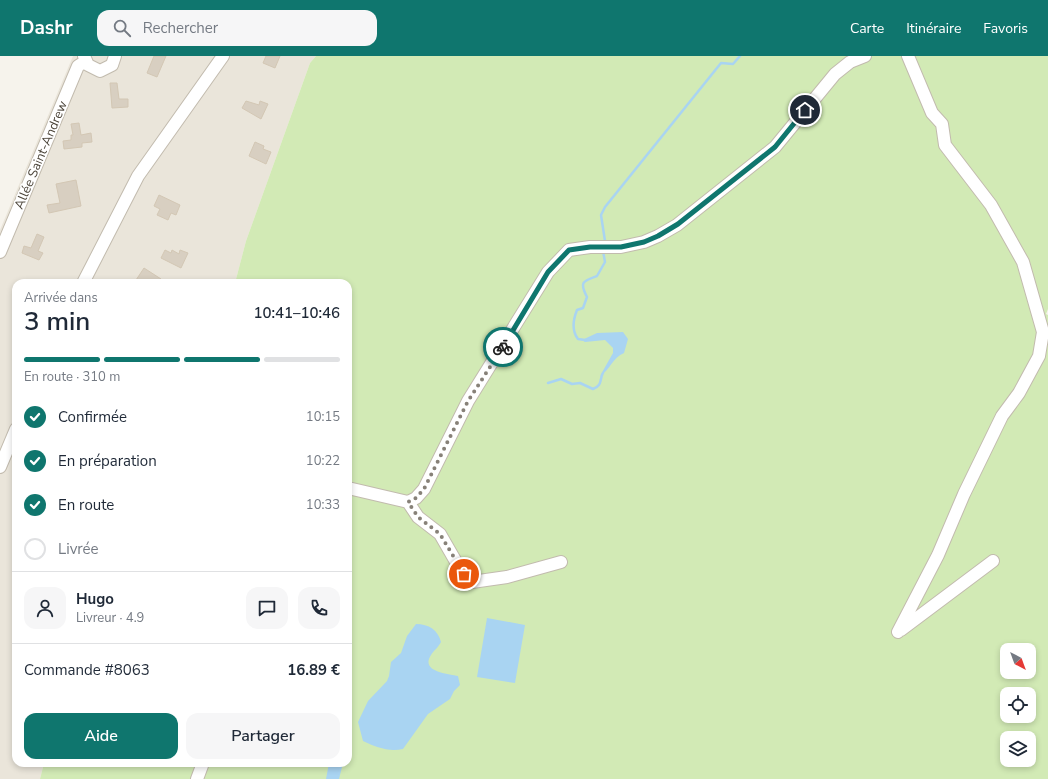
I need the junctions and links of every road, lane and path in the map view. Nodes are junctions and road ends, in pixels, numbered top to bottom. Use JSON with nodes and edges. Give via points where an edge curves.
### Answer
{"nodes":[{"id":1,"x":115,"y":56,"type":"edge"},
{"id":2,"x":223,"y":56,"type":"edge"},
{"id":3,"x":865,"y":56,"type":"edge"},
{"id":4,"x":908,"y":56,"type":"edge"},
{"id":5,"x":85,"y":59,"type":"edge"},
{"id":6,"x":0,"y":252,"type":"edge"},
{"id":7,"x":85,"y":279,"type":"edge"},
{"id":8,"x":12,"y":439,"type":"edge"},
{"id":9,"x":0,"y":468,"type":"edge"},
{"id":10,"x":352,"y":489,"type":"edge"},
{"id":11,"x":408,"y":502,"type":"junction"},
{"id":12,"x":993,"y":561,"type":"dead end"},
{"id":13,"x":561,"y":562,"type":"dead end"},
{"id":14,"x":202,"y":767,"type":"edge"},
{"id":15,"x":197,"y":779,"type":"edge"}],
"edges":[{"from":1,"to":5,"type":"street","name":"Allée Saint-Andrew","via":[[112,65],[104,70],[95,70]]},
{"from":2,"to":7,"type":"street","via":[[138,176]]},
{"from":3,"to":11,"type":"street","via":[[850,62],[835,74],[775,147],[678,224],[644,242],[621,247],[569,250],[548,272],[468,401],[424,489]]},
{"from":4,"to":12,"type":"street","via":[[932,112],[942,124],[945,145],[991,205],[1023,262],[1043,332],[1039,356],[1019,393],[1002,416],[938,555],[898,632]]},
{"from":5,"to":6,"type":"street","name":"Allée Saint-Andrew","via":[[78,66]]},
{"from":8,"to":9,"type":"street"},
{"from":10,"to":11,"type":"street"},
{"from":11,"to":13,"type":"street","via":[[418,517],[440,534],[464,574],[472,582],[507,577]]},
{"from":14,"to":15,"type":"street"}]}
